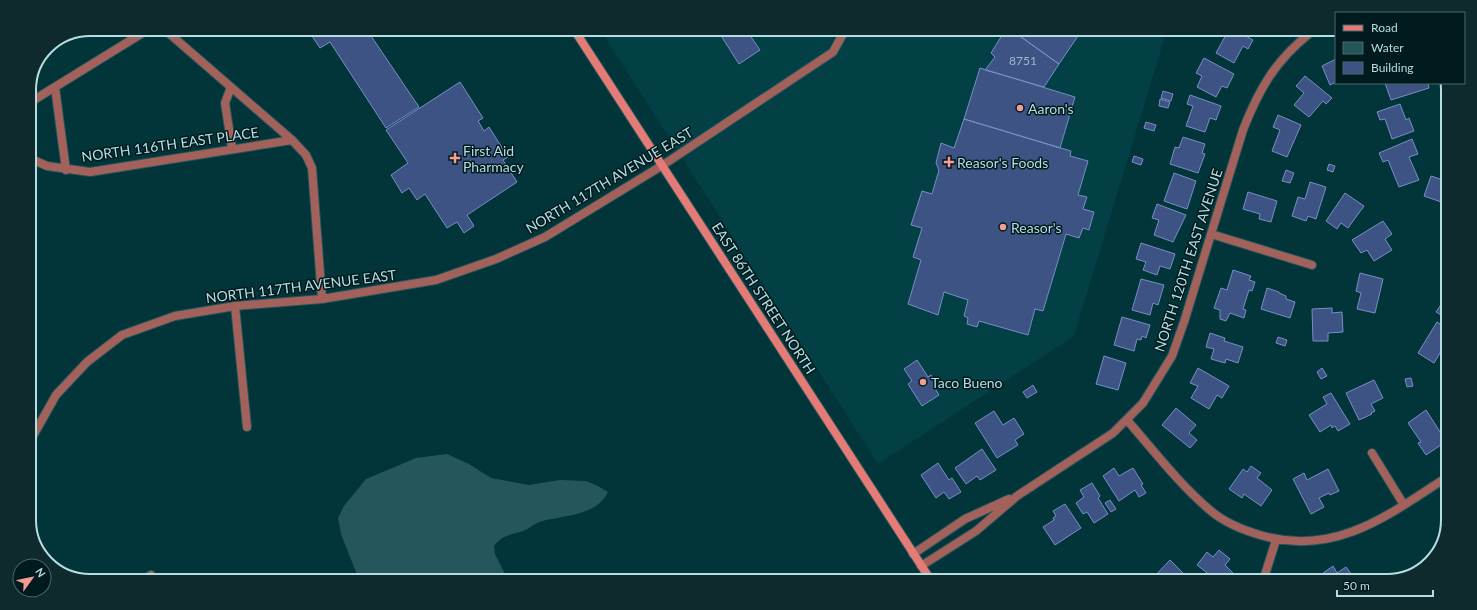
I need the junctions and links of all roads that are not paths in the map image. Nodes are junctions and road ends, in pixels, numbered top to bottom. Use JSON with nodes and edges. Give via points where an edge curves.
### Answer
{"nodes":[{"id":1,"x":138,"y":36,"type":"edge"},
{"id":2,"x":172,"y":36,"type":"edge"},
{"id":3,"x":578,"y":36,"type":"edge"},
{"id":4,"x":842,"y":36,"type":"edge"},
{"id":5,"x":1306,"y":36,"type":"edge"},
{"id":6,"x":55,"y":87,"type":"junction"},
{"id":7,"x":231,"y":87,"type":"junction"},
{"id":8,"x":36,"y":99,"type":"edge"},
{"id":9,"x":292,"y":140,"type":"junction"},
{"id":10,"x":232,"y":148,"type":"junction"},
{"id":11,"x":36,"y":161,"type":"edge"},
{"id":12,"x":663,"y":165,"type":"junction"},
{"id":13,"x":66,"y":170,"type":"junction"},
{"id":14,"x":1211,"y":234,"type":"junction"},
{"id":15,"x":1312,"y":265,"type":"dead end"},
{"id":16,"x":322,"y":299,"type":"junction"},
{"id":17,"x":235,"y":306,"type":"junction"},
{"id":18,"x":1126,"y":420,"type":"junction"},
{"id":19,"x":248,"y":427,"type":"dead end"},
{"id":20,"x":36,"y":431,"type":"edge"},
{"id":21,"x":1372,"y":453,"type":"dead end"},
{"id":22,"x":1441,"y":481,"type":"edge"},
{"id":23,"x":1018,"y":496,"type":"junction"},
{"id":24,"x":1404,"y":505,"type":"junction"},
{"id":25,"x":1276,"y":540,"type":"junction"},
{"id":26,"x":914,"y":554,"type":"junction"},
{"id":27,"x":921,"y":566,"type":"junction"},
{"id":28,"x":927,"y":574,"type":"edge"},
{"id":29,"x":1265,"y":574,"type":"edge"}],
"edges":[{"from":1,"to":6,"type":"street"},
{"from":2,"to":7,"type":"street"},
{"from":3,"to":12,"type":"main road","name":"EAST 86TH STREET NORTH"},
{"from":4,"to":12,"type":"street","name":"NORTH 117TH AVENUE EAST","via":[[833,52]]},
{"from":5,"to":14,"type":"street","name":"NORTH 120TH EAST AVENUE","via":[[1287,52],[1262,85],[1243,130]]},
{"from":6,"to":8,"type":"street"},
{"from":6,"to":13,"type":"street"},
{"from":7,"to":9,"type":"street"},
{"from":7,"to":10,"type":"street","via":[[225,103]]},
{"from":9,"to":10,"type":"street","name":"NORTH 116TH EAST PLACE"},
{"from":9,"to":16,"type":"street","via":[[306,155],[312,168]]},
{"from":10,"to":13,"type":"street","name":"NORTH 116TH EAST PLACE","via":[[90,172]]},
{"from":11,"to":13,"type":"street","name":"NORTH 116TH EAST PLACE"},
{"from":12,"to":16,"type":"street","name":"NORTH 117TH AVENUE EAST","via":[[545,236],[496,259],[436,280]]},
{"from":12,"to":26,"type":"main road","name":"EAST 86TH STREET NORTH"},
{"from":14,"to":15,"type":"street"},
{"from":14,"to":18,"type":"street","name":"NORTH 120TH EAST AVENUE","via":[[1172,356],[1143,403]]},
{"from":16,"to":17,"type":"street","name":"NORTH 117TH AVENUE EAST"},
{"from":17,"to":19,"type":"street"},
{"from":17,"to":20,"type":"street","name":"NORTH 117TH AVENUE EAST","via":[[175,316],[122,335],[87,362],[56,395]]},
{"from":18,"to":23,"type":"street","name":"NORTH 120TH EAST AVENUE","via":[[1113,433]]},
{"from":18,"to":25,"type":"street","via":[[1194,496],[1213,512],[1249,532]]},
{"from":21,"to":24,"type":"street"},
{"from":22,"to":24,"type":"street"},
{"from":23,"to":26,"type":"street","name":"NORTH 120TH EAST AVENUE","via":[[966,519]]},
{"from":23,"to":27,"type":"street","name":"NORTH 120TH EAST AVENUE","via":[[976,532]]},
{"from":24,"to":25,"type":"street","via":[[1375,523],[1328,539]]},
{"from":25,"to":29,"type":"street"},
{"from":26,"to":27,"type":"main road","name":"EAST 86TH STREET NORTH"},
{"from":27,"to":28,"type":"main road","name":"EAST 86TH STREET NORTH"}]}
